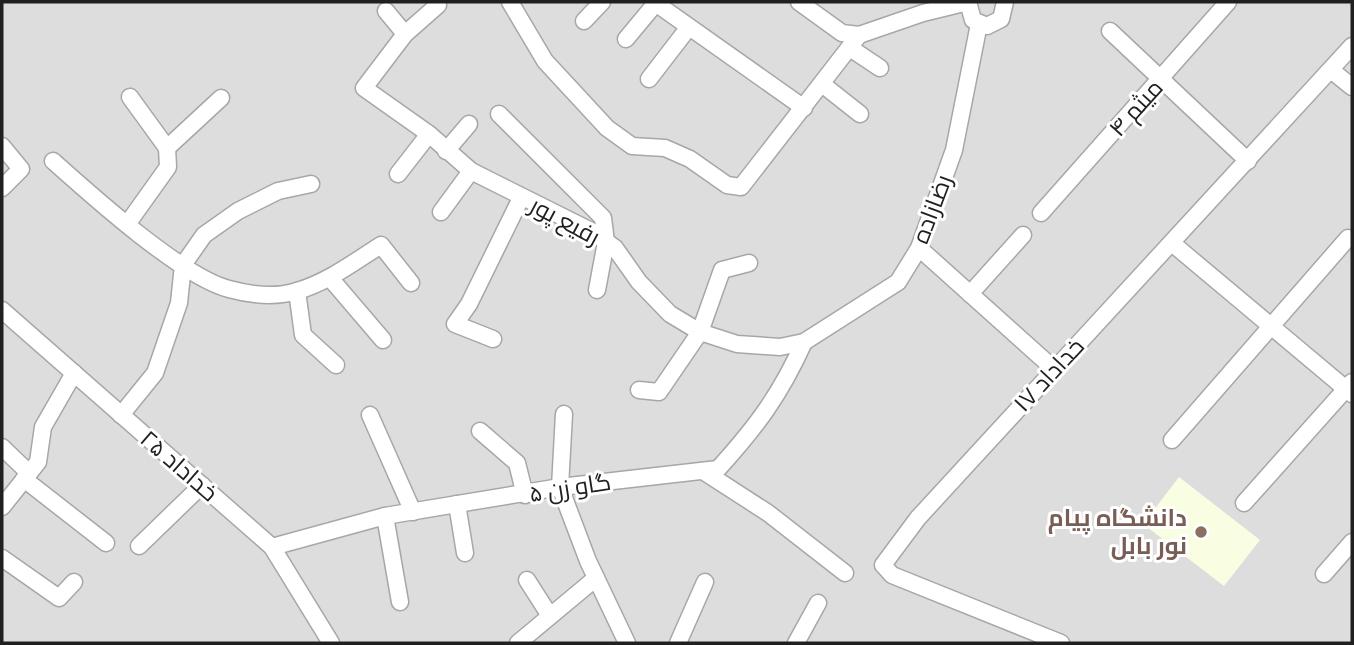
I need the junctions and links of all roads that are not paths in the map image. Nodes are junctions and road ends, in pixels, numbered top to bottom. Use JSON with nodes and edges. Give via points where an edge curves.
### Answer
{"nodes":[{"id":1,"x":510,"y":2,"type":"edge"},
{"id":2,"x":602,"y":2,"type":"edge"},
{"id":3,"x":655,"y":2,"type":"edge"},
{"id":4,"x":799,"y":2,"type":"edge"},
{"id":5,"x":968,"y":2,"type":"edge"},
{"id":6,"x":1005,"y":2,"type":"edge"},
{"id":7,"x":1227,"y":2,"type":"edge"},
{"id":8,"x":437,"y":4,"type":"edge"},
{"id":9,"x":918,"y":7,"type":"edge"},
{"id":10,"x":386,"y":11,"type":"dead end"},
{"id":11,"x":584,"y":21,"type":"dead end"},
{"id":12,"x":979,"y":24,"type":"junction"},
{"id":13,"x":689,"y":27,"type":"junction"},
{"id":14,"x":1110,"y":31,"type":"dead end"},
{"id":15,"x":405,"y":34,"type":"junction"},
{"id":16,"x":626,"y":39,"type":"dead end"},
{"id":17,"x":854,"y":42,"type":"junction"},
{"id":18,"x":1352,"y":46,"type":"edge"},
{"id":19,"x":880,"y":68,"type":"dead end"},
{"id":20,"x":1331,"y":69,"type":"junction"},
{"id":21,"x":649,"y":79,"type":"dead end"},
{"id":22,"x":1162,"y":79,"type":"junction"},
{"id":23,"x":822,"y":84,"type":"junction"},
{"id":24,"x":1352,"y":88,"type":"edge"},
{"id":25,"x":130,"y":97,"type":"dead end"},
{"id":26,"x":221,"y":98,"type":"dead end"},
{"id":27,"x":804,"y":108,"type":"junction"},
{"id":28,"x":499,"y":114,"type":"dead end"},
{"id":29,"x":860,"y":114,"type":"dead end"},
{"id":30,"x":469,"y":124,"type":"dead end"},
{"id":31,"x":429,"y":134,"type":"junction"},
{"id":32,"x":2,"y":146,"type":"edge"},
{"id":33,"x":167,"y":148,"type":"junction"},
{"id":34,"x":446,"y":151,"type":"junction"},
{"id":35,"x":53,"y":161,"type":"dead end"},
{"id":36,"x":1248,"y":161,"type":"junction"},
{"id":37,"x":471,"y":171,"type":"junction"},
{"id":38,"x":398,"y":174,"type":"dead end"},
{"id":39,"x":311,"y":184,"type":"dead end"},
{"id":40,"x":2,"y":188,"type":"edge"},
{"id":41,"x":521,"y":198,"type":"junction"},
{"id":42,"x":441,"y":212,"type":"dead end"},
{"id":43,"x":1041,"y":213,"type":"dead end"},
{"id":44,"x":128,"y":223,"type":"junction"},
{"id":45,"x":1023,"y":235,"type":"dead end"},
{"id":46,"x":1348,"y":238,"type":"dead end"},
{"id":47,"x":606,"y":242,"type":"junction"},
{"id":48,"x":1173,"y":244,"type":"junction"},
{"id":49,"x":919,"y":248,"type":"junction"},
{"id":50,"x":749,"y":263,"type":"dead end"},
{"id":51,"x":183,"y":265,"type":"junction"},
{"id":52,"x":330,"y":278,"type":"junction"},
{"id":53,"x":411,"y":282,"type":"dead end"},
{"id":54,"x":597,"y":290,"type":"dead end"},
{"id":55,"x":297,"y":291,"type":"junction"},
{"id":56,"x":970,"y":294,"type":"junction"},
{"id":57,"x":2,"y":310,"type":"edge"},
{"id":58,"x":1271,"y":327,"type":"junction"},
{"id":59,"x":700,"y":332,"type":"junction"},
{"id":60,"x":494,"y":339,"type":"dead end"},
{"id":61,"x":383,"y":340,"type":"dead end"},
{"id":62,"x":804,"y":342,"type":"junction"},
{"id":63,"x":336,"y":365,"type":"dead end"},
{"id":64,"x":1054,"y":369,"type":"junction"},
{"id":65,"x":74,"y":373,"type":"junction"},
{"id":66,"x":1350,"y":388,"type":"edge"},
{"id":67,"x":639,"y":390,"type":"dead end"},
{"id":68,"x":564,"y":414,"type":"dead end"},
{"id":69,"x":121,"y":415,"type":"junction"},
{"id":70,"x":370,"y":415,"type":"dead end"},
{"id":71,"x":480,"y":431,"type":"dead end"},
{"id":72,"x":1172,"y":440,"type":"dead end"},
{"id":73,"x":2,"y":447,"type":"edge"},
{"id":74,"x":703,"y":471,"type":"junction"},
{"id":75,"x":27,"y":476,"type":"junction"},
{"id":76,"x":202,"y":485,"type":"junction"},
{"id":77,"x":560,"y":487,"type":"junction"},
{"id":78,"x":524,"y":495,"type":"junction"},
{"id":79,"x":1244,"y":503,"type":"dead end"},
{"id":80,"x":457,"y":504,"type":"junction"},
{"id":81,"x":2,"y":507,"type":"edge"},
{"id":82,"x":413,"y":512,"type":"junction"},
{"id":83,"x":385,"y":516,"type":"junction"},
{"id":84,"x":1352,"y":542,"type":"edge"},
{"id":85,"x":106,"y":543,"type":"dead end"},
{"id":86,"x":139,"y":546,"type":"dead end"},
{"id":87,"x":272,"y":547,"type":"junction"},
{"id":88,"x":465,"y":553,"type":"dead end"},
{"id":89,"x":2,"y":558,"type":"edge"},
{"id":90,"x":845,"y":573,"type":"dead end"},
{"id":91,"x":1324,"y":574,"type":"dead end"},
{"id":92,"x":596,"y":578,"type":"junction"},
{"id":93,"x":527,"y":580,"type":"dead end"},
{"id":94,"x":74,"y":582,"type":"dead end"},
{"id":95,"x":705,"y":582,"type":"dead end"},
{"id":96,"x":400,"y":602,"type":"dead end"},
{"id":97,"x":818,"y":603,"type":"dead end"},
{"id":98,"x":550,"y":616,"type":"junction"},
{"id":99,"x":331,"y":643,"type":"edge"},
{"id":100,"x":518,"y":643,"type":"edge"},
{"id":101,"x":627,"y":643,"type":"edge"},
{"id":102,"x":678,"y":643,"type":"edge"},
{"id":103,"x":796,"y":643,"type":"edge"},
{"id":104,"x":1060,"y":643,"type":"edge"}],
"edges":[{"from":1,"to":27,"type":"street","via":[[545,61],[607,128],[632,146],[665,148],[690,159],[727,185],[741,187]]},
{"from":2,"to":11,"type":"street"},
{"from":3,"to":13,"type":"street"},
{"from":3,"to":16,"type":"street"},
{"from":4,"to":17,"type":"street"},
{"from":5,"to":9,"type":"street"},
{"from":5,"to":12,"type":"street","via":[[969,15]]},
{"from":6,"to":12,"type":"street","via":[[1001,19],[987,26]]},
{"from":7,"to":22,"type":"street","name":"میثم ۴"},
{"from":8,"to":15,"type":"street"},
{"from":9,"to":17,"type":"street"},
{"from":10,"to":15,"type":"street"},
{"from":12,"to":49,"type":"street","name":"رضازاده","via":[[954,150]]},
{"from":13,"to":21,"type":"street"},
{"from":13,"to":27,"type":"street"},
{"from":14,"to":22,"type":"street"},
{"from":15,"to":31,"type":"street","name":"رفیع پور","via":[[364,88]]},
{"from":17,"to":19,"type":"street"},
{"from":17,"to":23,"type":"street"},
{"from":18,"to":20,"type":"street","name":"خداداد ۱۷"},
{"from":20,"to":24,"type":"street"},
{"from":20,"to":36,"type":"street","name":"خداداد ۱۷"},
{"from":22,"to":36,"type":"street"},
{"from":22,"to":43,"type":"street","name":"میثم ۴"},
{"from":23,"to":27,"type":"street"},
{"from":23,"to":29,"type":"street"},
{"from":25,"to":33,"type":"street"},
{"from":26,"to":33,"type":"street"},
{"from":28,"to":47,"type":"street","via":[[603,218]]},
{"from":30,"to":34,"type":"street"},
{"from":31,"to":34,"type":"street","name":"رفیع پور"},
{"from":31,"to":38,"type":"street"},
{"from":32,"to":40,"type":"street","via":[[21,169]]},
{"from":33,"to":44,"type":"street","via":[[168,167]]},
{"from":34,"to":37,"type":"street","name":"رفیع پور"},
{"from":35,"to":44,"type":"street"},
{"from":36,"to":48,"type":"street","name":"خداداد ۱۷"},
{"from":37,"to":41,"type":"street","name":"رفیع پور"},
{"from":37,"to":42,"type":"street"},
{"from":39,"to":51,"type":"street","via":[[278,191],[238,211],[204,235]]},
{"from":41,"to":47,"type":"street","name":"رفیع پور"},
{"from":41,"to":60,"type":"street","via":[[455,324]]},
{"from":44,"to":51,"type":"street"},
{"from":45,"to":56,"type":"street"},
{"from":46,"to":58,"type":"street"},
{"from":47,"to":54,"type":"street"},
{"from":47,"to":59,"type":"street","name":"رفیع پور","via":[[670,314]]},
{"from":48,"to":58,"type":"street"},
{"from":48,"to":64,"type":"street","name":"خداداد ۱۷"},
{"from":49,"to":56,"type":"street"},
{"from":49,"to":62,"type":"street","name":"رضازاده","via":[[898,282]]},
{"from":50,"to":59,"type":"street","via":[[722,270]]},
{"from":51,"to":55,"type":"street","via":[[226,289],[266,296]]},
{"from":51,"to":69,"type":"street","via":[[178,303],[155,373]]},
{"from":52,"to":53,"type":"street","via":[[381,245]]},
{"from":52,"to":55,"type":"street"},
{"from":52,"to":61,"type":"street"},
{"from":55,"to":63,"type":"street","via":[[303,335]]},
{"from":56,"to":64,"type":"street"},
{"from":57,"to":65,"type":"street","name":"خداداد ۲۵"},
{"from":58,"to":66,"type":"street"},
{"from":58,"to":72,"type":"street"},
{"from":59,"to":62,"type":"street","name":"رفیع پور","via":[[737,344],[780,347]]},
{"from":59,"to":67,"type":"street","via":[[659,392]]},
{"from":62,"to":74,"type":"street","name":"گاو زن ۵","via":[[761,421],[718,469]]},
{"from":64,"to":104,"type":"street","name":"خداداد ۱۷","via":[[918,518],[883,565],[892,575]]},
{"from":65,"to":69,"type":"street","name":"خداداد ۲۵"},
{"from":65,"to":75,"type":"street","via":[[43,428],[38,462]]},
{"from":66,"to":79,"type":"street"},
{"from":68,"to":77,"type":"street"},
{"from":69,"to":76,"type":"street","name":"خداداد ۲۵"},
{"from":70,"to":82,"type":"street"},
{"from":71,"to":78,"type":"street","via":[[517,463]]},
{"from":73,"to":75,"type":"street"},
{"from":74,"to":77,"type":"street","name":"گاو زن ۵"},
{"from":74,"to":90,"type":"street","via":[[768,513]]},
{"from":75,"to":81,"type":"street"},
{"from":75,"to":85,"type":"street"},
{"from":76,"to":86,"type":"street"},
{"from":76,"to":87,"type":"street","name":"خداداد ۲۵"},
{"from":77,"to":78,"type":"street","name":"گاو زن ۵"},
{"from":77,"to":92,"type":"street"},
{"from":78,"to":80,"type":"street","name":"گاو زن ۵"},
{"from":80,"to":82,"type":"street","name":"گاو زن ۵"},
{"from":80,"to":88,"type":"street"},
{"from":82,"to":83,"type":"street","name":"گاو زن ۵"},
{"from":83,"to":87,"type":"street","name":"گاو زن ۵"},
{"from":83,"to":96,"type":"street"},
{"from":84,"to":91,"type":"street"},
{"from":87,"to":99,"type":"street","name":"خداداد ۲۵"},
{"from":89,"to":94,"type":"street","via":[[60,598]]},
{"from":92,"to":98,"type":"street"},
{"from":92,"to":101,"type":"street"},
{"from":93,"to":98,"type":"street"},
{"from":95,"to":102,"type":"street"},
{"from":97,"to":103,"type":"street"},
{"from":98,"to":100,"type":"street"}]}
